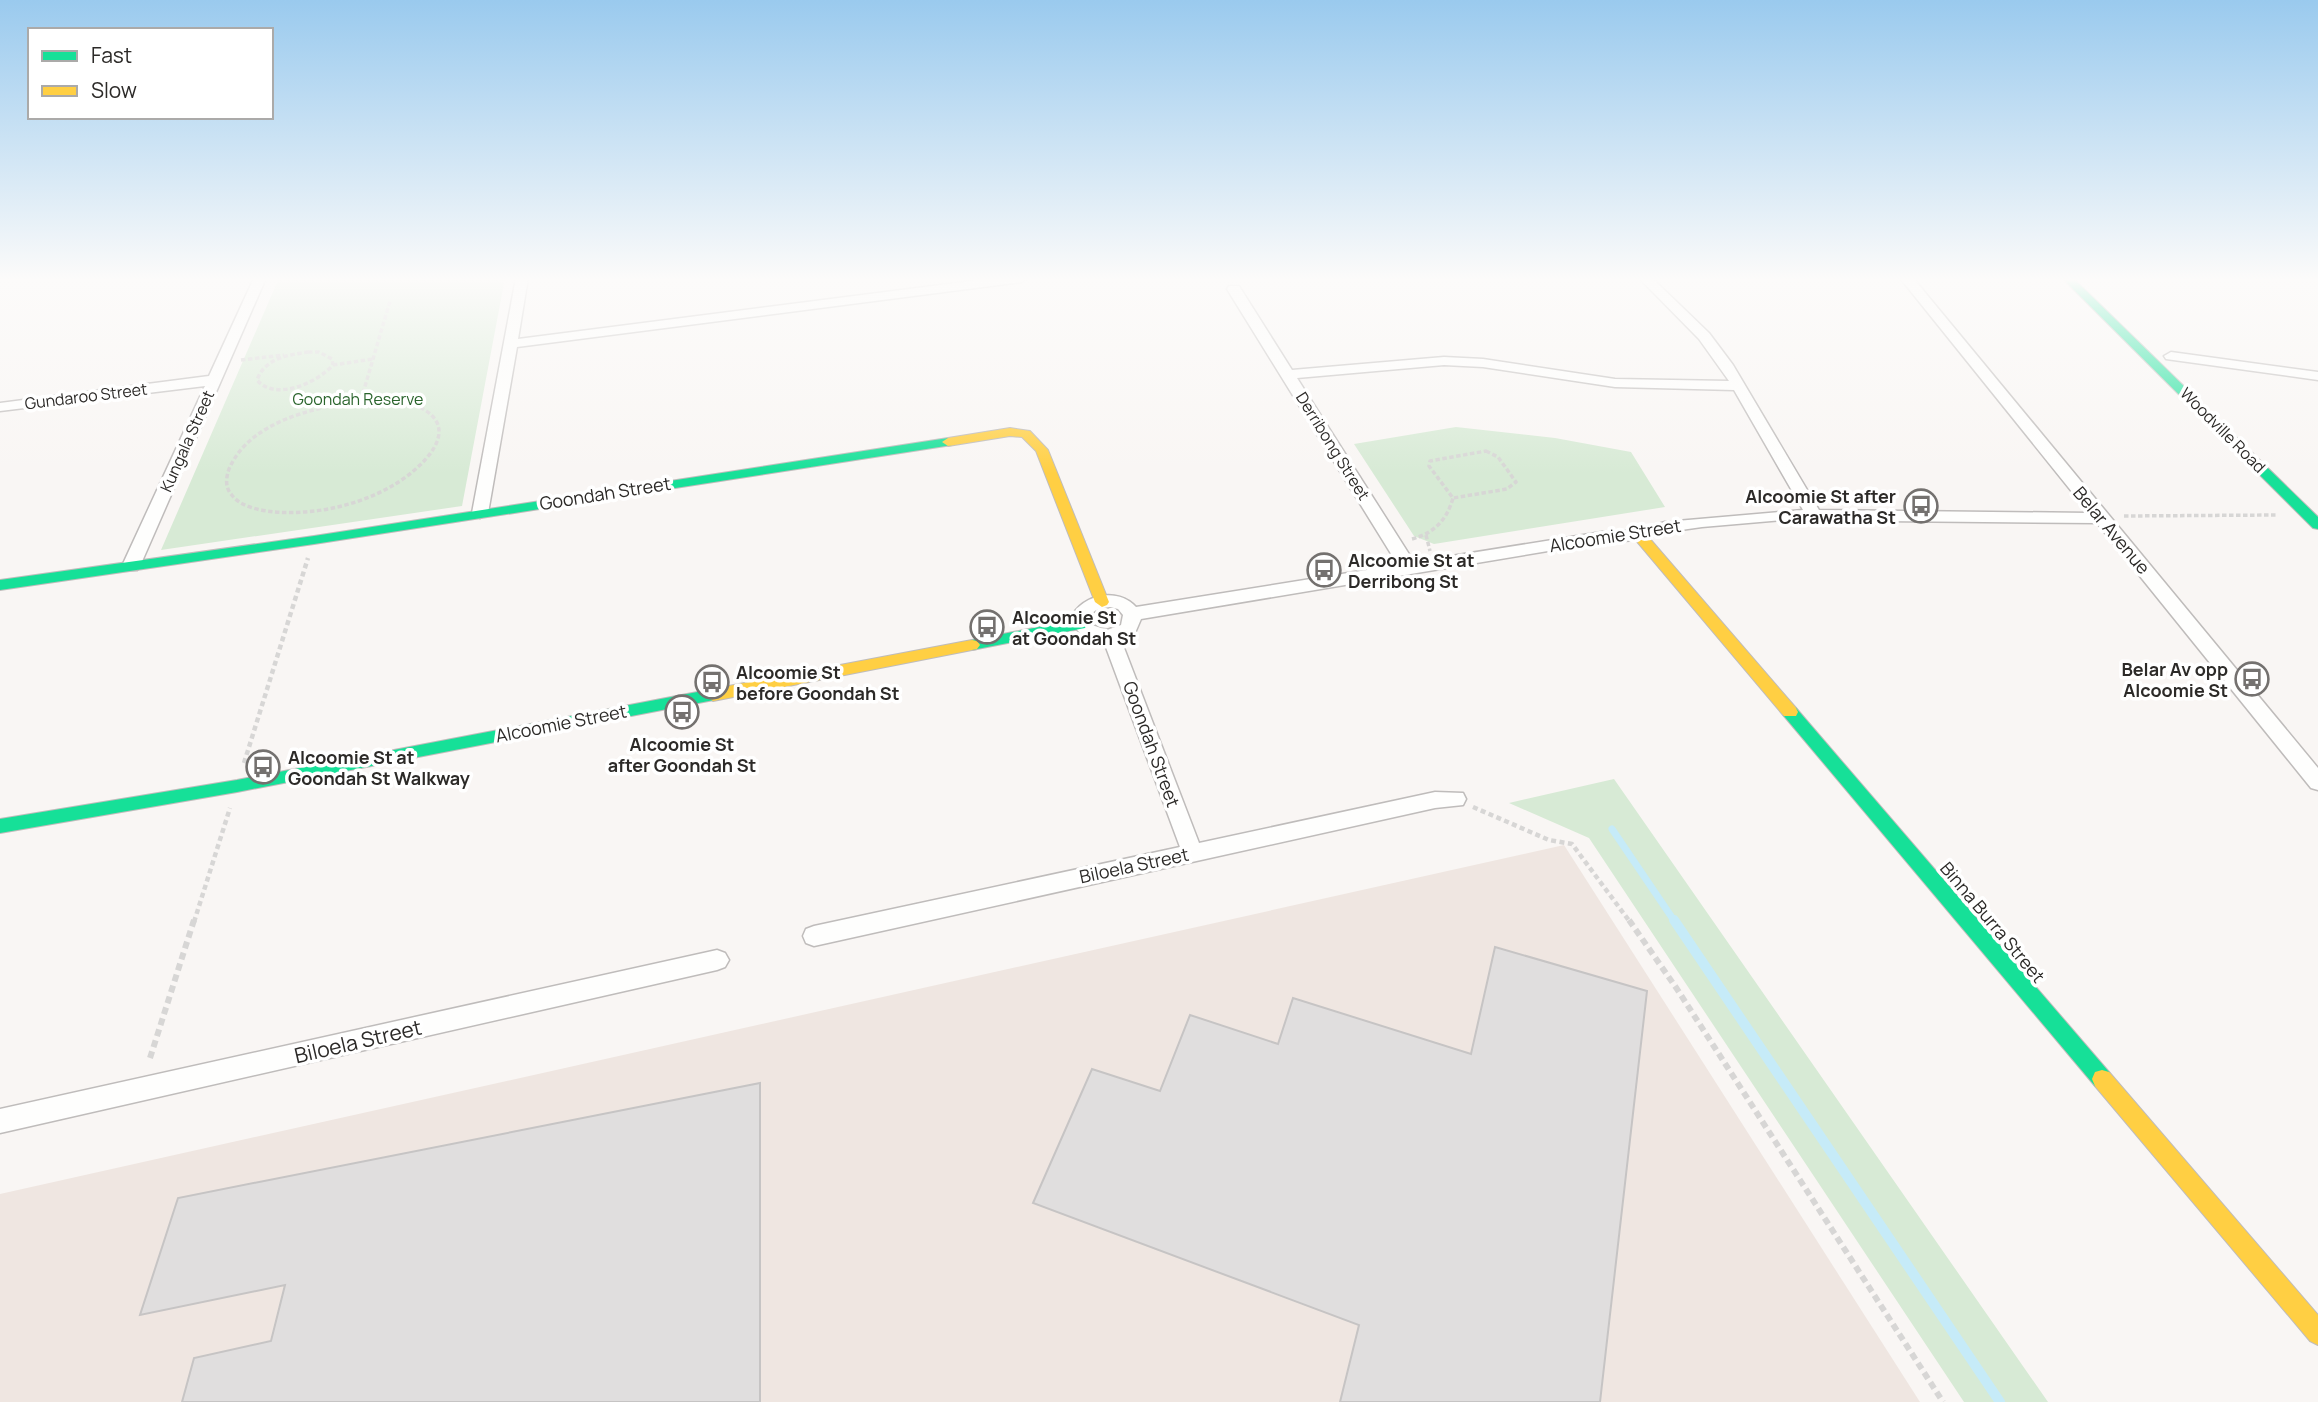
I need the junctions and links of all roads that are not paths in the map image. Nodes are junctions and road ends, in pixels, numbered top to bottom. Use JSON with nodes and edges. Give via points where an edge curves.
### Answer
{"nodes":[{"id":1,"x":231,"y":343,"type":"edge"},
{"id":2,"x":515,"y":343,"type":"edge"},
{"id":3,"x":1268,"y":343,"type":"edge"},
{"id":4,"x":1708,"y":343,"type":"edge"},
{"id":5,"x":1959,"y":343,"type":"edge"},
{"id":6,"x":2134,"y":343,"type":"edge"},
{"id":7,"x":511,"y":344,"type":"joint"},
{"id":8,"x":2167,"y":352,"type":"joint"},
{"id":9,"x":2191,"y":374,"type":"dead end"},
{"id":10,"x":1287,"y":375,"type":"junction"},
{"id":11,"x":2318,"y":376,"type":"edge"},
{"id":12,"x":214,"y":380,"type":"junction"},
{"id":13,"x":1740,"y":386,"type":"junction"},
{"id":14,"x":0,"y":407,"type":"edge"},
{"id":15,"x":480,"y":513,"type":"junction"},
{"id":16,"x":1813,"y":514,"type":"junction"},
{"id":17,"x":2102,"y":518,"type":"junction"},
{"id":18,"x":2318,"y":524,"type":"edge"},
{"id":19,"x":1639,"y":535,"type":"junction"},
{"id":20,"x":131,"y":566,"type":"junction"},
{"id":21,"x":1409,"y":568,"type":"junction"},
{"id":22,"x":0,"y":585,"type":"edge"},
{"id":23,"x":1102,"y":601,"type":"junction"},
{"id":24,"x":1132,"y":614,"type":"junction"},
{"id":25,"x":1080,"y":624,"type":"junction"},
{"id":26,"x":1111,"y":636,"type":"junction"},
{"id":27,"x":2318,"y":782,"type":"edge"},
{"id":28,"x":1456,"y":799,"type":"road end"},
{"id":29,"x":0,"y":826,"type":"edge"},
{"id":30,"x":1192,"y":852,"type":"junction"},
{"id":31,"x":814,"y":936,"type":"dead end"},
{"id":32,"x":717,"y":960,"type":"dead end"},
{"id":33,"x":0,"y":1121,"type":"edge"},
{"id":34,"x":2318,"y":1333,"type":"edge"}],
"edges":[{"from":1,"to":12,"type":"street","name":"Kungala Street"},
{"from":2,"to":7,"type":"street"},
{"from":3,"to":10,"type":"street","name":"Derribong Street"},
{"from":4,"to":13,"type":"street"},
{"from":5,"to":17,"type":"street","name":"Belar Avenue"},
{"from":6,"to":18,"type":"street","name":"Woodville Road"},
{"from":7,"to":15,"type":"street"},
{"from":8,"to":9,"type":"street","name":"Woodville Road"},
{"from":8,"to":11,"type":"street"},
{"from":10,"to":13,"type":"street","via":[[1444,361],[1615,383]]},
{"from":10,"to":21,"type":"street","name":"Derribong Street"},
{"from":12,"to":14,"type":"street","name":"Gundaroo Street"},
{"from":12,"to":20,"type":"street","name":"Kungala Street"},
{"from":13,"to":16,"type":"street"},
{"from":15,"to":20,"type":"street","name":"Goondah Street"},
{"from":15,"to":23,"type":"street","name":"Goondah Street","via":[[992,433],[1026,434],[1042,450]]},
{"from":16,"to":17,"type":"street","name":"Alcoomie Street"},
{"from":16,"to":19,"type":"street","name":"Alcoomie Street","via":[[1702,522]]},
{"from":17,"to":27,"type":"street","name":"Belar Avenue"},
{"from":19,"to":21,"type":"street","name":"Alcoomie Street"},
{"from":19,"to":34,"type":"street","name":"Binna Burra Street"},
{"from":20,"to":22,"type":"street","name":"Goondah Street"},
{"from":21,"to":24,"type":"street","name":"Alcoomie Street"},
{"from":23,"to":24,"type":"street","via":[[1124,605]]},
{"from":23,"to":25,"type":"street","via":[[1082,612]]},
{"from":24,"to":26,"type":"street","via":[[1131,625]]},
{"from":25,"to":26,"type":"street","via":[[1096,636]]},
{"from":25,"to":29,"type":"street","name":"Alcoomie Street","via":[[251,783]]},
{"from":26,"to":30,"type":"street","name":"Goondah Street"},
{"from":28,"to":30,"type":"street","name":"Biloela Street"},
{"from":30,"to":31,"type":"street","name":"Biloela Street"},
{"from":32,"to":33,"type":"street","name":"Biloela Street"}]}
